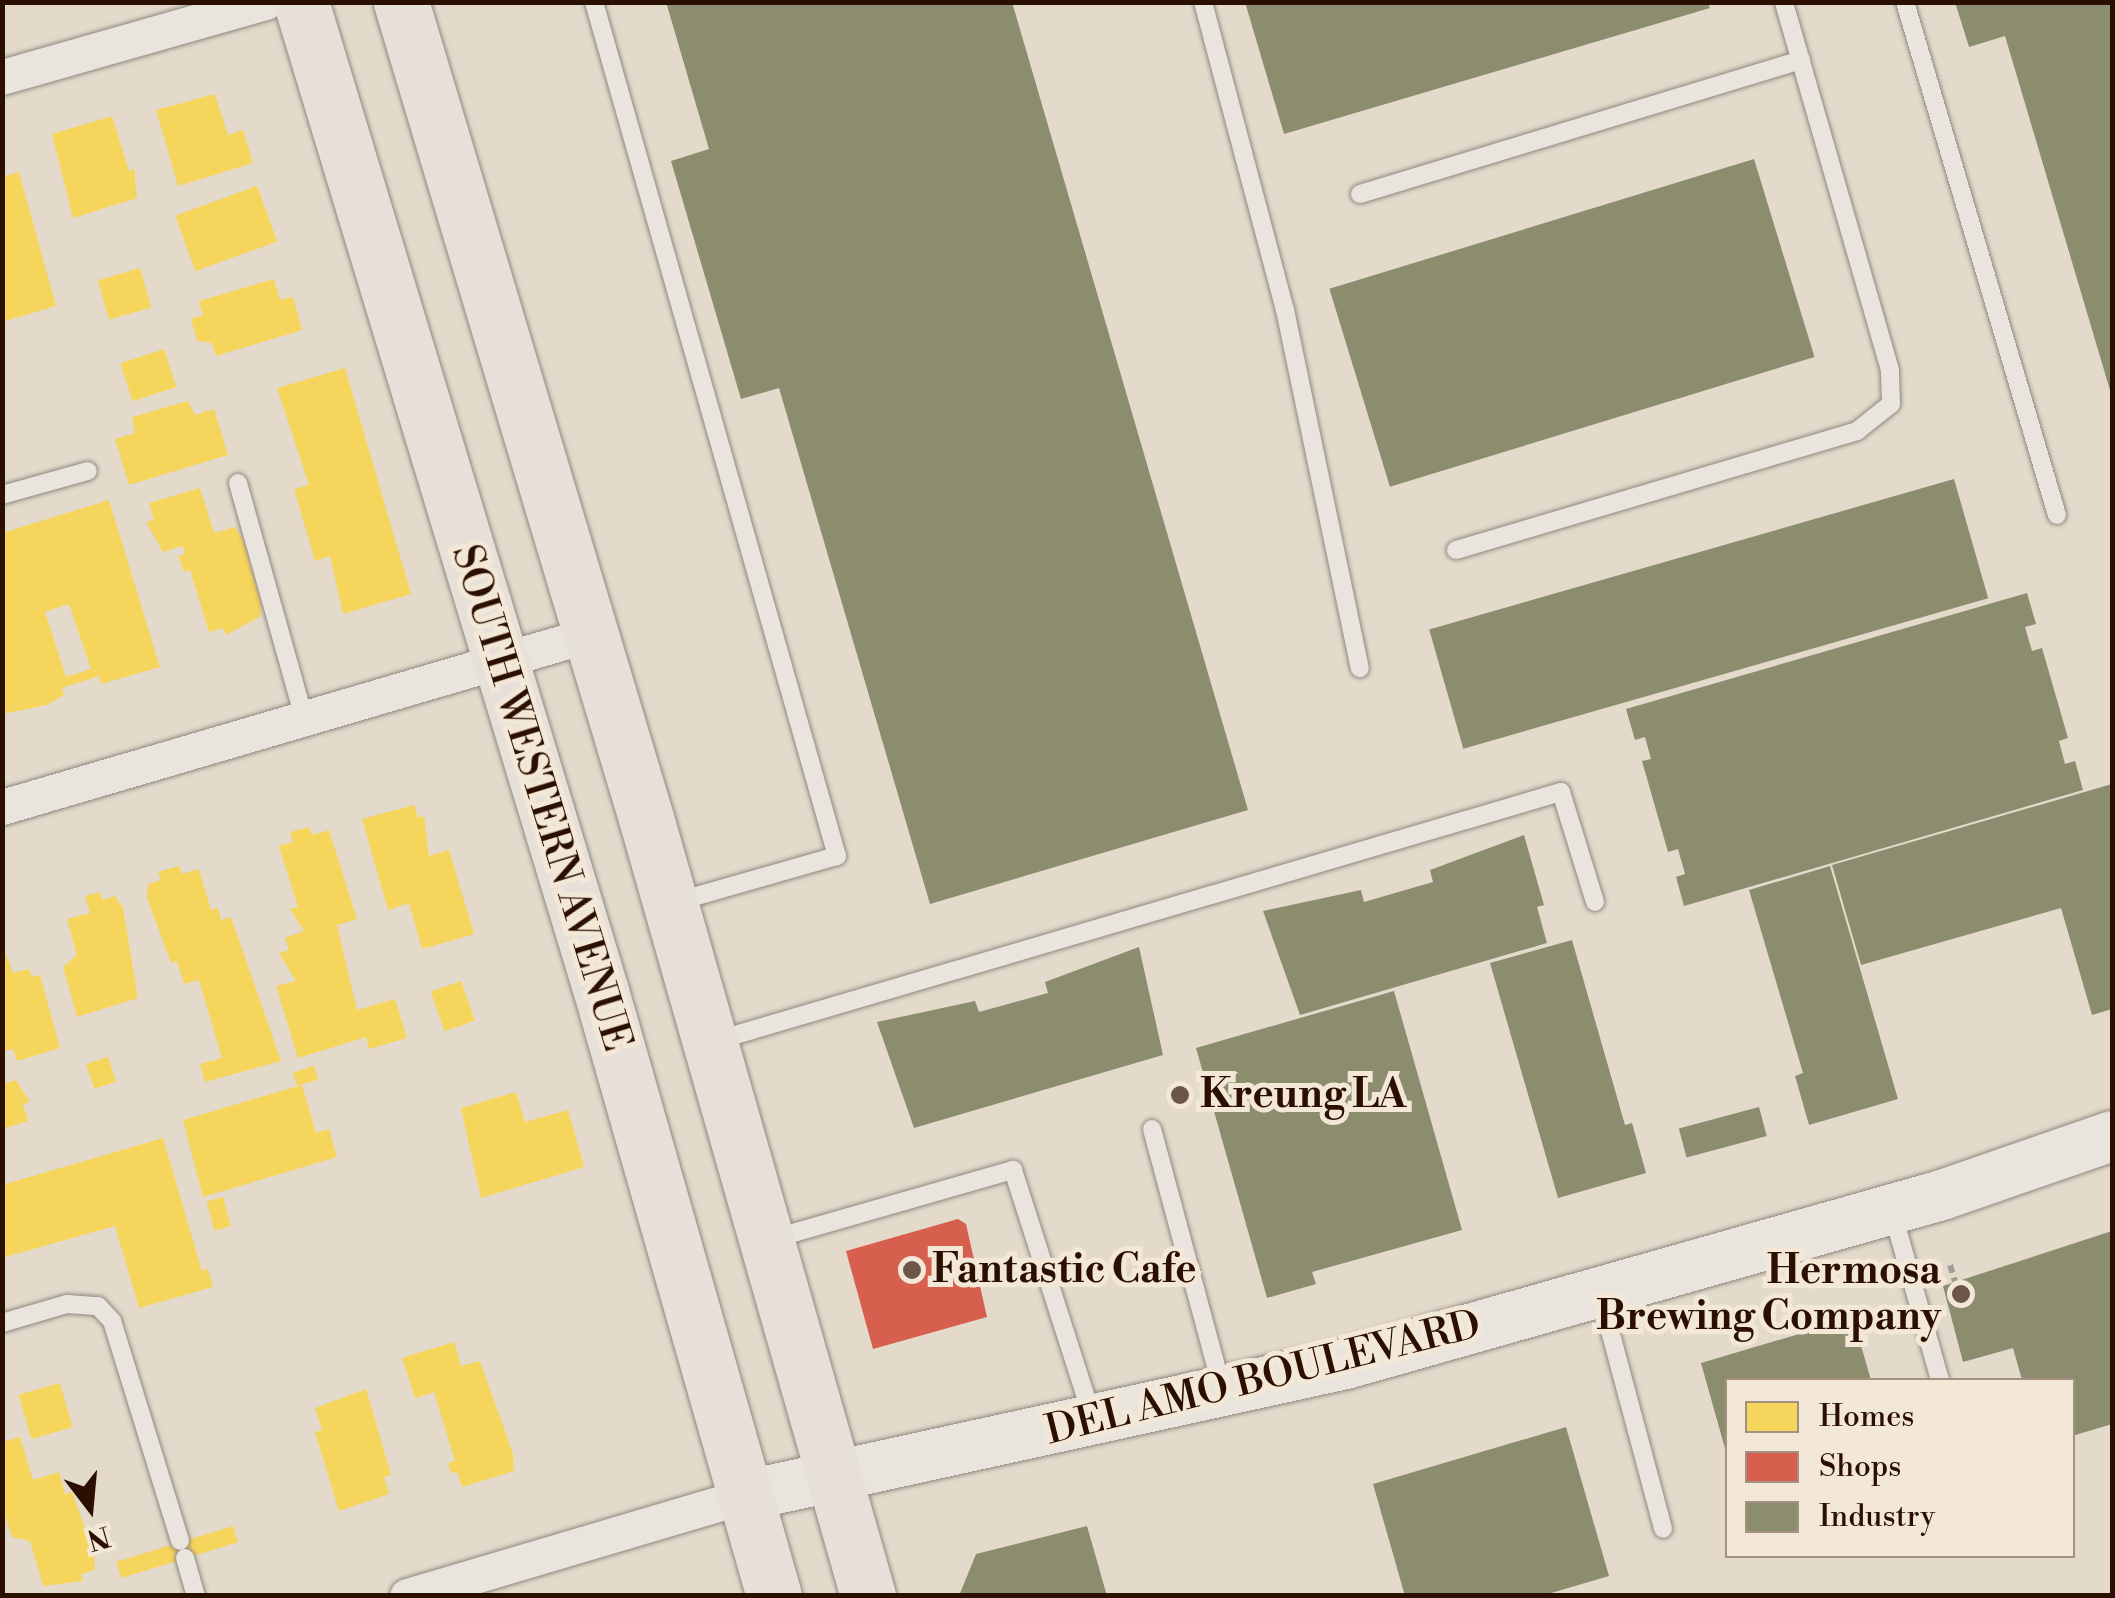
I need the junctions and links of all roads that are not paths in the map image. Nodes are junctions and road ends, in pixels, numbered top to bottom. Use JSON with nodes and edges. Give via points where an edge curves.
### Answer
{"nodes":[{"id":1,"x":266,"y":2,"type":"edge"},
{"id":2,"x":301,"y":2,"type":"edge"},
{"id":3,"x":402,"y":2,"type":"edge"},
{"id":4,"x":594,"y":2,"type":"edge"},
{"id":5,"x":1202,"y":2,"type":"edge"},
{"id":6,"x":1784,"y":2,"type":"edge"},
{"id":7,"x":1904,"y":2,"type":"edge"},
{"id":8,"x":1801,"y":60,"type":"junction"},
{"id":9,"x":2,"y":77,"type":"edge"},
{"id":10,"x":1360,"y":194,"type":"dead end"},
{"id":11,"x":88,"y":471,"type":"dead end"},
{"id":12,"x":238,"y":483,"type":"dead end"},
{"id":13,"x":2,"y":495,"type":"edge"},
{"id":14,"x":2056,"y":514,"type":"dead end"},
{"id":15,"x":1456,"y":550,"type":"dead end"},
{"id":16,"x":588,"y":635,"type":"junction"},
{"id":17,"x":500,"y":660,"type":"junction"},
{"id":18,"x":1360,"y":668,"type":"dead end"},
{"id":19,"x":304,"y":718,"type":"junction"},
{"id":20,"x":4,"y":800,"type":"edge"},
{"id":21,"x":1595,"y":902,"type":"dead end"},
{"id":22,"x":671,"y":904,"type":"junction"},
{"id":23,"x":710,"y":1042,"type":"junction"},
{"id":24,"x":1152,"y":1129,"type":"dead end"},
{"id":25,"x":2112,"y":1136,"type":"edge"},
{"id":26,"x":1892,"y":1209,"type":"junction"},
{"id":27,"x":766,"y":1241,"type":"junction"},
{"id":28,"x":1600,"y":1292,"type":"junction"},
{"id":29,"x":2,"y":1322,"type":"edge"},
{"id":30,"x":1939,"y":1378,"type":"edge"},
{"id":31,"x":1223,"y":1392,"type":"junction"},
{"id":32,"x":1094,"y":1421,"type":"junction"},
{"id":33,"x":834,"y":1476,"type":"junction"},
{"id":34,"x":744,"y":1496,"type":"junction"},
{"id":35,"x":1663,"y":1530,"type":"dead end"},
{"id":36,"x":196,"y":1596,"type":"edge"},
{"id":37,"x":408,"y":1596,"type":"edge"},
{"id":38,"x":774,"y":1596,"type":"edge"},
{"id":39,"x":868,"y":1596,"type":"edge"}],
"edges":[{"from":1,"to":9,"type":"street"},
{"from":2,"to":17,"type":"main road","name":"SOUTH WESTERN AVENUE"},
{"from":3,"to":16,"type":"main road"},
{"from":4,"to":22,"type":"lane","via":[[837,856]]},
{"from":5,"to":18,"type":"lane","via":[[1285,310]]},
{"from":6,"to":8,"type":"lane"},
{"from":7,"to":14,"type":"lane"},
{"from":8,"to":10,"type":"lane"},
{"from":8,"to":15,"type":"lane","via":[[1890,370],[1891,404],[1857,431]]},
{"from":11,"to":13,"type":"lane"},
{"from":12,"to":19,"type":"lane"},
{"from":16,"to":17,"type":"street"},
{"from":16,"to":22,"type":"main road"},
{"from":17,"to":19,"type":"street"},
{"from":17,"to":34,"type":"main road","name":"SOUTH WESTERN AVENUE"},
{"from":19,"to":20,"type":"street"},
{"from":21,"to":23,"type":"lane","via":[[1561,792]]},
{"from":22,"to":23,"type":"main road"},
{"from":23,"to":27,"type":"main road"},
{"from":24,"to":31,"type":"lane"},
{"from":25,"to":26,"type":"main road","name":"DEL AMO BOULEVARD"},
{"from":26,"to":28,"type":"main road","name":"DEL AMO BOULEVARD"},
{"from":26,"to":30,"type":"lane"},
{"from":27,"to":32,"type":"lane","via":[[1013,1170]]},
{"from":27,"to":33,"type":"main road"},
{"from":28,"to":31,"type":"main road","name":"DEL AMO BOULEVARD"},
{"from":28,"to":35,"type":"lane"},
{"from":29,"to":36,"type":"lane","via":[[67,1304],[98,1306],[112,1320]]},
{"from":31,"to":32,"type":"main road","name":"DEL AMO BOULEVARD"},
{"from":32,"to":33,"type":"main road","name":"DEL AMO BOULEVARD"},
{"from":33,"to":34,"type":"main road","name":"DEL AMO BOULEVARD"},
{"from":33,"to":39,"type":"main road"},
{"from":34,"to":37,"type":"street","name":"DEL AMO BOULEVARD"},
{"from":34,"to":38,"type":"main road","name":"SOUTH WESTERN AVENUE"}]}
